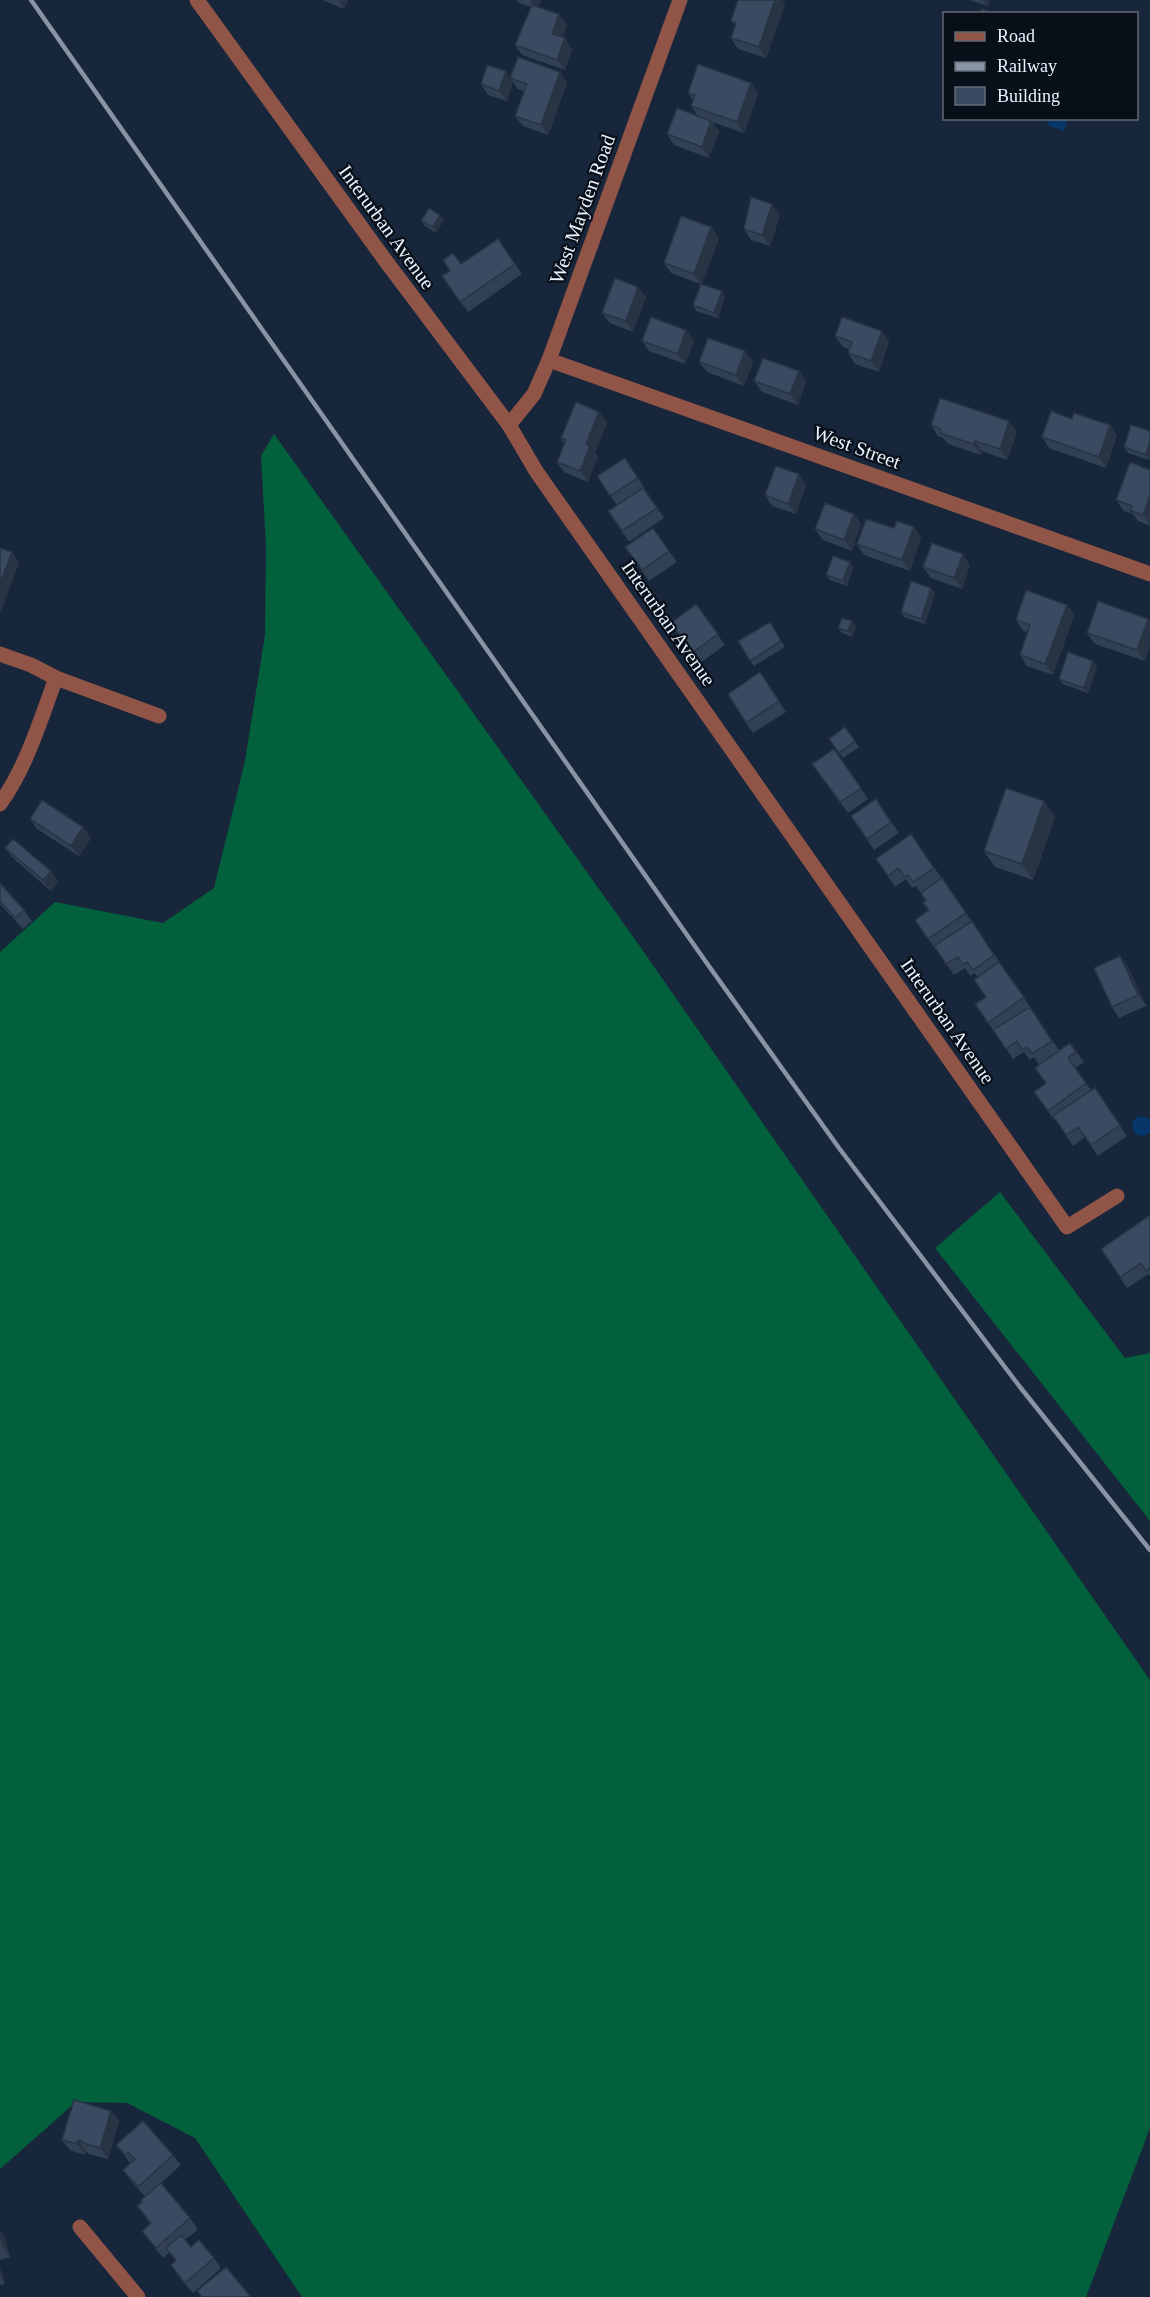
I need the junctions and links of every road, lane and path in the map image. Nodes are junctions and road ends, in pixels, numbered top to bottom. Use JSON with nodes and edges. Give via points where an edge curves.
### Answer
{"nodes":[{"id":1,"x":197,"y":0,"type":"edge"},
{"id":2,"x":680,"y":0,"type":"edge"},
{"id":3,"x":549,"y":360,"type":"junction"},
{"id":4,"x":509,"y":425,"type":"junction"},
{"id":5,"x":1150,"y":574,"type":"edge"},
{"id":6,"x":0,"y":654,"type":"edge"},
{"id":7,"x":56,"y":678,"type":"junction"},
{"id":8,"x":159,"y":716,"type":"dead end"},
{"id":9,"x":0,"y":804,"type":"edge"},
{"id":10,"x":1117,"y":1196,"type":"dead end"},
{"id":11,"x":80,"y":2227,"type":"dead end"},
{"id":12,"x":133,"y":2296,"type":"edge"}],
"edges":[{"from":1,"to":4,"type":"street","name":"Interurban Avenue"},
{"from":2,"to":3,"type":"street","name":"West Mayden Road"},
{"from":3,"to":4,"type":"street","name":"West Mayden Road","via":[[534,394]]},
{"from":3,"to":5,"type":"street","name":"West Street"},
{"from":4,"to":10,"type":"street","name":"Interurban Avenue","via":[[536,471],[1067,1227]]},
{"from":6,"to":7,"type":"street"},
{"from":7,"to":8,"type":"street"},
{"from":7,"to":9,"type":"street","via":[[24,764]]},
{"from":11,"to":12,"type":"street"}]}
